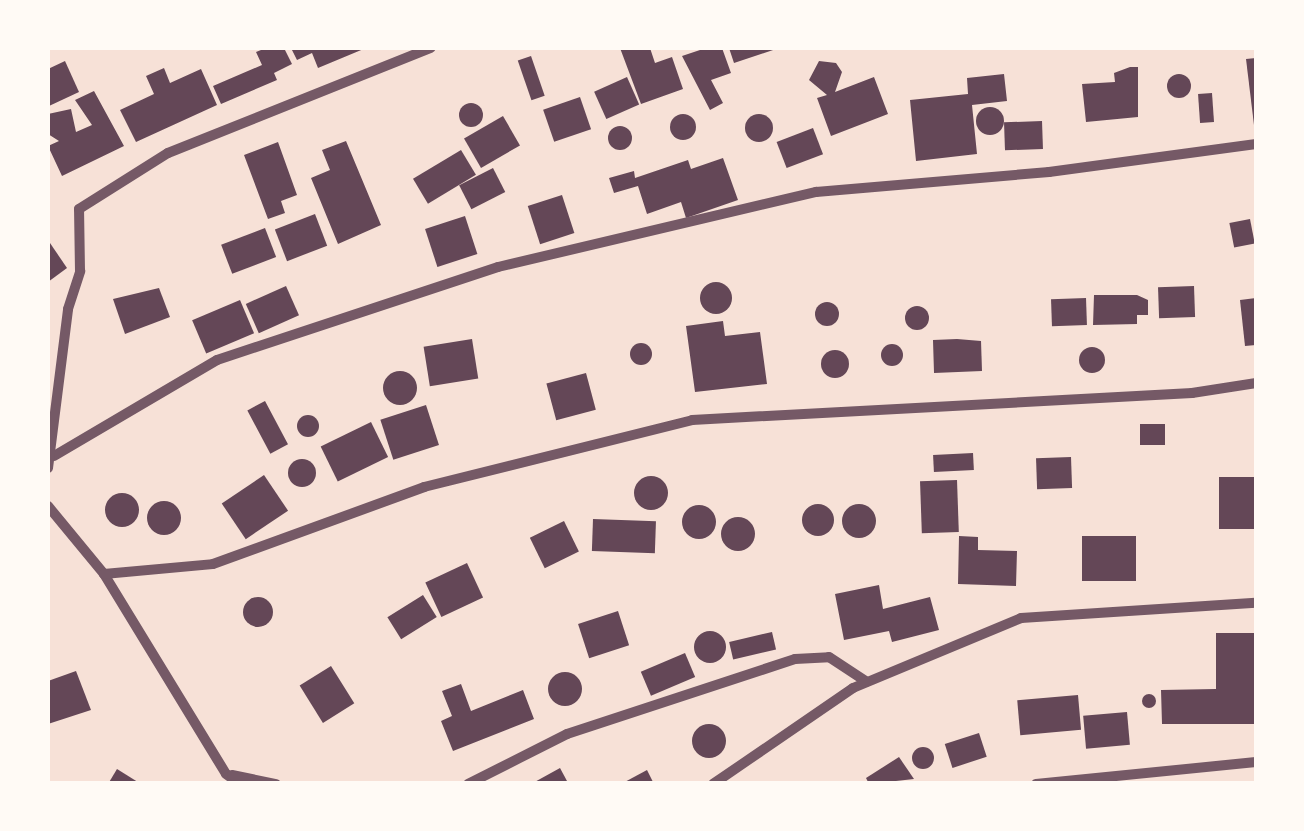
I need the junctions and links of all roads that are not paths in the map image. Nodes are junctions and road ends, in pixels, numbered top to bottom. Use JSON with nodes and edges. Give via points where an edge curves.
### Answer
{"nodes":[{"id":1,"x":431,"y":48,"type":"edge"},
{"id":2,"x":1256,"y":144,"type":"edge"},
{"id":3,"x":1256,"y":383,"type":"edge"},
{"id":4,"x":54,"y":456,"type":"junction"},
{"id":5,"x":48,"y":468,"type":"edge"},
{"id":6,"x":48,"y":506,"type":"edge"},
{"id":7,"x":104,"y":574,"type":"junction"},
{"id":8,"x":1256,"y":603,"type":"edge"},
{"id":9,"x":867,"y":682,"type":"junction"},
{"id":10,"x":1256,"y":762,"type":"edge"},
{"id":11,"x":226,"y":774,"type":"junction"},
{"id":12,"x":240,"y":784,"type":"edge"},
{"id":13,"x":276,"y":784,"type":"edge"},
{"id":14,"x":468,"y":784,"type":"edge"},
{"id":15,"x":713,"y":784,"type":"edge"},
{"id":16,"x":1036,"y":784,"type":"edge"}],
"edges":[{"from":1,"to":4,"type":"street","via":[[168,152],[79,209],[80,270],[68,309]]},
{"from":2,"to":4,"type":"street","via":[[1049,172],[816,192],[498,267],[217,360]]},
{"from":3,"to":7,"type":"street","via":[[1192,394],[692,420],[424,487],[213,564],[124,567]]},
{"from":4,"to":5,"type":"street"},
{"from":6,"to":7,"type":"street"},
{"from":7,"to":11,"type":"street"},
{"from":8,"to":9,"type":"street","via":[[1020,618]]},
{"from":9,"to":14,"type":"street","via":[[829,657],[796,659],[568,734]]},
{"from":9,"to":15,"type":"street"},
{"from":10,"to":16,"type":"street"},
{"from":11,"to":12,"type":"street"},
{"from":11,"to":13,"type":"street"}]}
